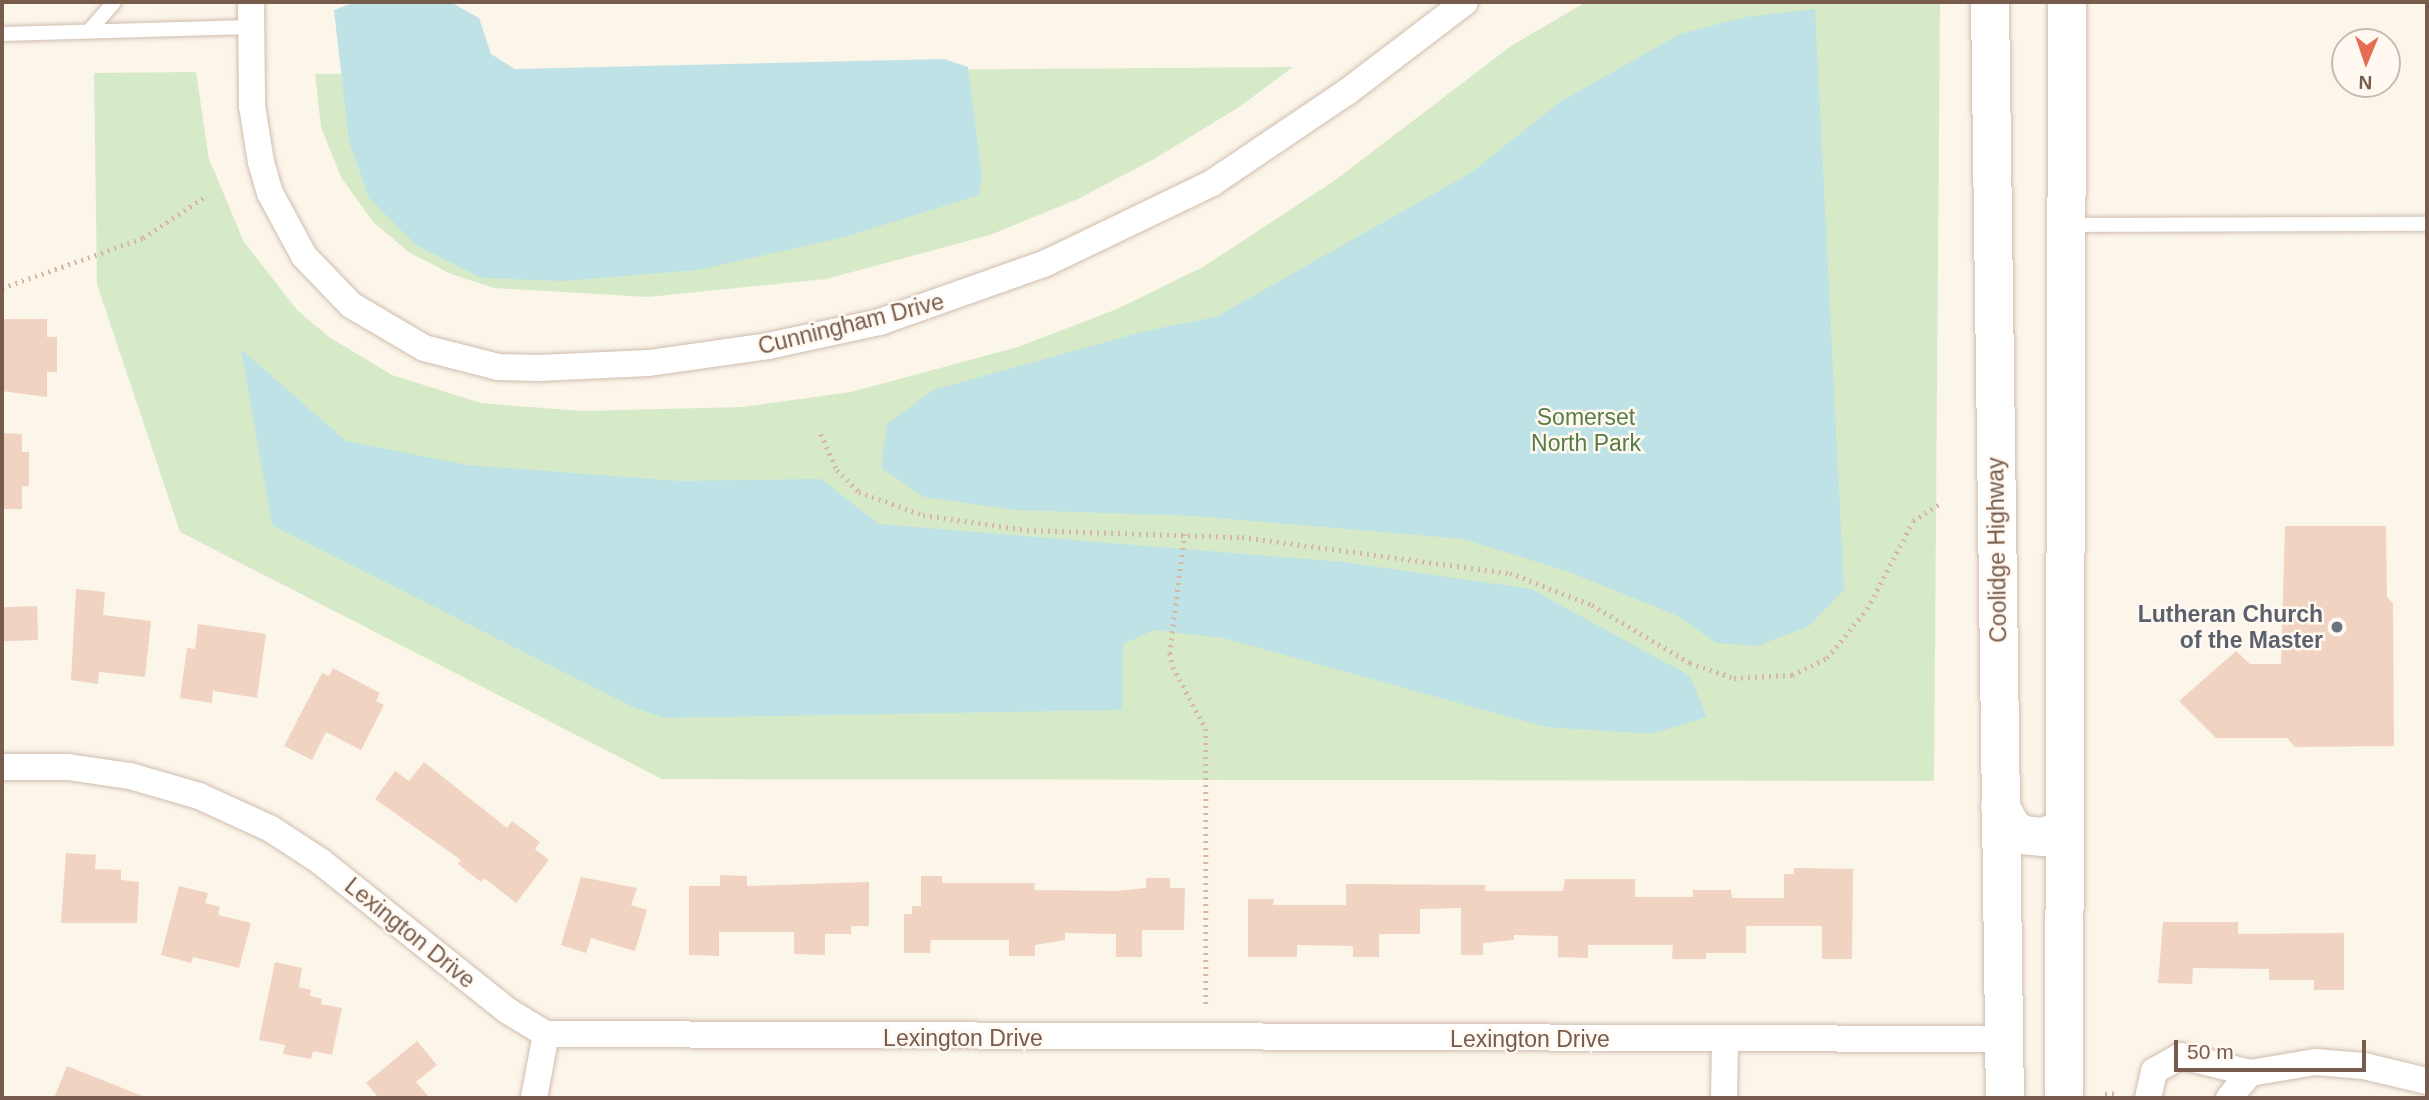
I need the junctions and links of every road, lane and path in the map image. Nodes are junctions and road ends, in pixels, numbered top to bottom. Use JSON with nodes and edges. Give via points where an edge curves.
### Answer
{"nodes":[{"id":1,"x":114,"y":2,"type":"edge"},
{"id":2,"x":1465,"y":2,"type":"edge"},
{"id":3,"x":1990,"y":2,"type":"edge"},
{"id":4,"x":2067,"y":2,"type":"edge"},
{"id":5,"x":251,"y":15,"type":"edge"},
{"id":6,"x":89,"y":31,"type":"junction"},
{"id":7,"x":2,"y":34,"type":"edge"},
{"id":8,"x":206,"y":197,"type":"dead end"},
{"id":9,"x":2427,"y":224,"type":"edge"},
{"id":10,"x":2069,"y":225,"type":"junction"},
{"id":11,"x":2,"y":288,"type":"edge"},
{"id":12,"x":821,"y":435,"type":"dead end"},
{"id":13,"x":1941,"y":503,"type":"dead end"},
{"id":14,"x":1185,"y":534,"type":"junction"},
{"id":15,"x":2,"y":767,"type":"edge"},
{"id":16,"x":2000,"y":806,"type":"junction"},
{"id":17,"x":2065,"y":830,"type":"junction"},
{"id":18,"x":2003,"y":963,"type":"junction"},
{"id":19,"x":2064,"y":988,"type":"junction"},
{"id":20,"x":1206,"y":1006,"type":"dead end"},
{"id":21,"x":546,"y":1034,"type":"junction"},
{"id":22,"x":1725,"y":1039,"type":"junction"},
{"id":23,"x":2004,"y":1039,"type":"junction"},
{"id":24,"x":2250,"y":1073,"type":"junction"},
{"id":25,"x":2427,"y":1081,"type":"edge"},
{"id":26,"x":2119,"y":1093,"type":"dead end"},
{"id":27,"x":2105,"y":1094,"type":"dead end"},
{"id":28,"x":534,"y":1098,"type":"edge"},
{"id":29,"x":1724,"y":1098,"type":"edge"},
{"id":30,"x":2005,"y":1098,"type":"edge"},
{"id":31,"x":2064,"y":1098,"type":"edge"},
{"id":32,"x":2148,"y":1098,"type":"edge"},
{"id":33,"x":2229,"y":1098,"type":"edge"}],
"edges":[{"from":1,"to":6,"type":"lane"},
{"from":2,"to":5,"type":"street","name":"Cunningham Drive","via":[[1296,129],[1212,183],[1129,227],[937,304],[836,332],[723,354],[538,368],[498,367],[424,348],[385,329],[324,280],[284,225],[270,193],[256,135]]},
{"from":3,"to":16,"type":"main road","name":"Coolidge Highway"},
{"from":4,"to":10,"type":"main road"},
{"from":5,"to":6,"type":"lane"},
{"from":6,"to":7,"type":"lane"},
{"from":8,"to":11,"type":"path","via":[[142,238]]},
{"from":9,"to":10,"type":"lane"},
{"from":10,"to":17,"type":"main road"},
{"from":12,"to":14,"type":"path","via":[[837,470],[859,492],[923,515],[1027,530]]},
{"from":13,"to":14,"type":"path","via":[[1913,522],[1867,610],[1842,645],[1811,668],[1754,679],[1703,669],[1592,606],[1510,573],[1242,537]]},
{"from":14,"to":20,"type":"path","via":[[1170,653],[1206,729]]},
{"from":15,"to":21,"type":"street","name":"Lexington Drive","via":[[68,767],[130,776],[199,796],[271,829],[320,861],[509,1011]]},
{"from":16,"to":17,"type":"main road","via":[[2012,828],[2023,835],[2043,837]]},
{"from":16,"to":18,"type":"main road","name":"Coolidge Highway"},
{"from":17,"to":19,"type":"main road"},
{"from":18,"to":19,"type":"main road","via":[[2040,961],[2050,966]]},
{"from":18,"to":23,"type":"main road","name":"Coolidge Highway"},
{"from":19,"to":31,"type":"main road"},
{"from":21,"to":22,"type":"street","name":"Lexington Drive"},
{"from":21,"to":28,"type":"street"},
{"from":22,"to":23,"type":"street","name":"Lexington Drive"},
{"from":22,"to":29,"type":"street"},
{"from":23,"to":30,"type":"main road","name":"Coolidge Highway"},
{"from":24,"to":25,"type":"street","via":[[2315,1062],[2364,1066]]},
{"from":24,"to":32,"type":"street","via":[[2194,1057],[2171,1058],[2154,1071]]},
{"from":24,"to":33,"type":"street"},
{"from":26,"to":27,"type":"path"}]}
